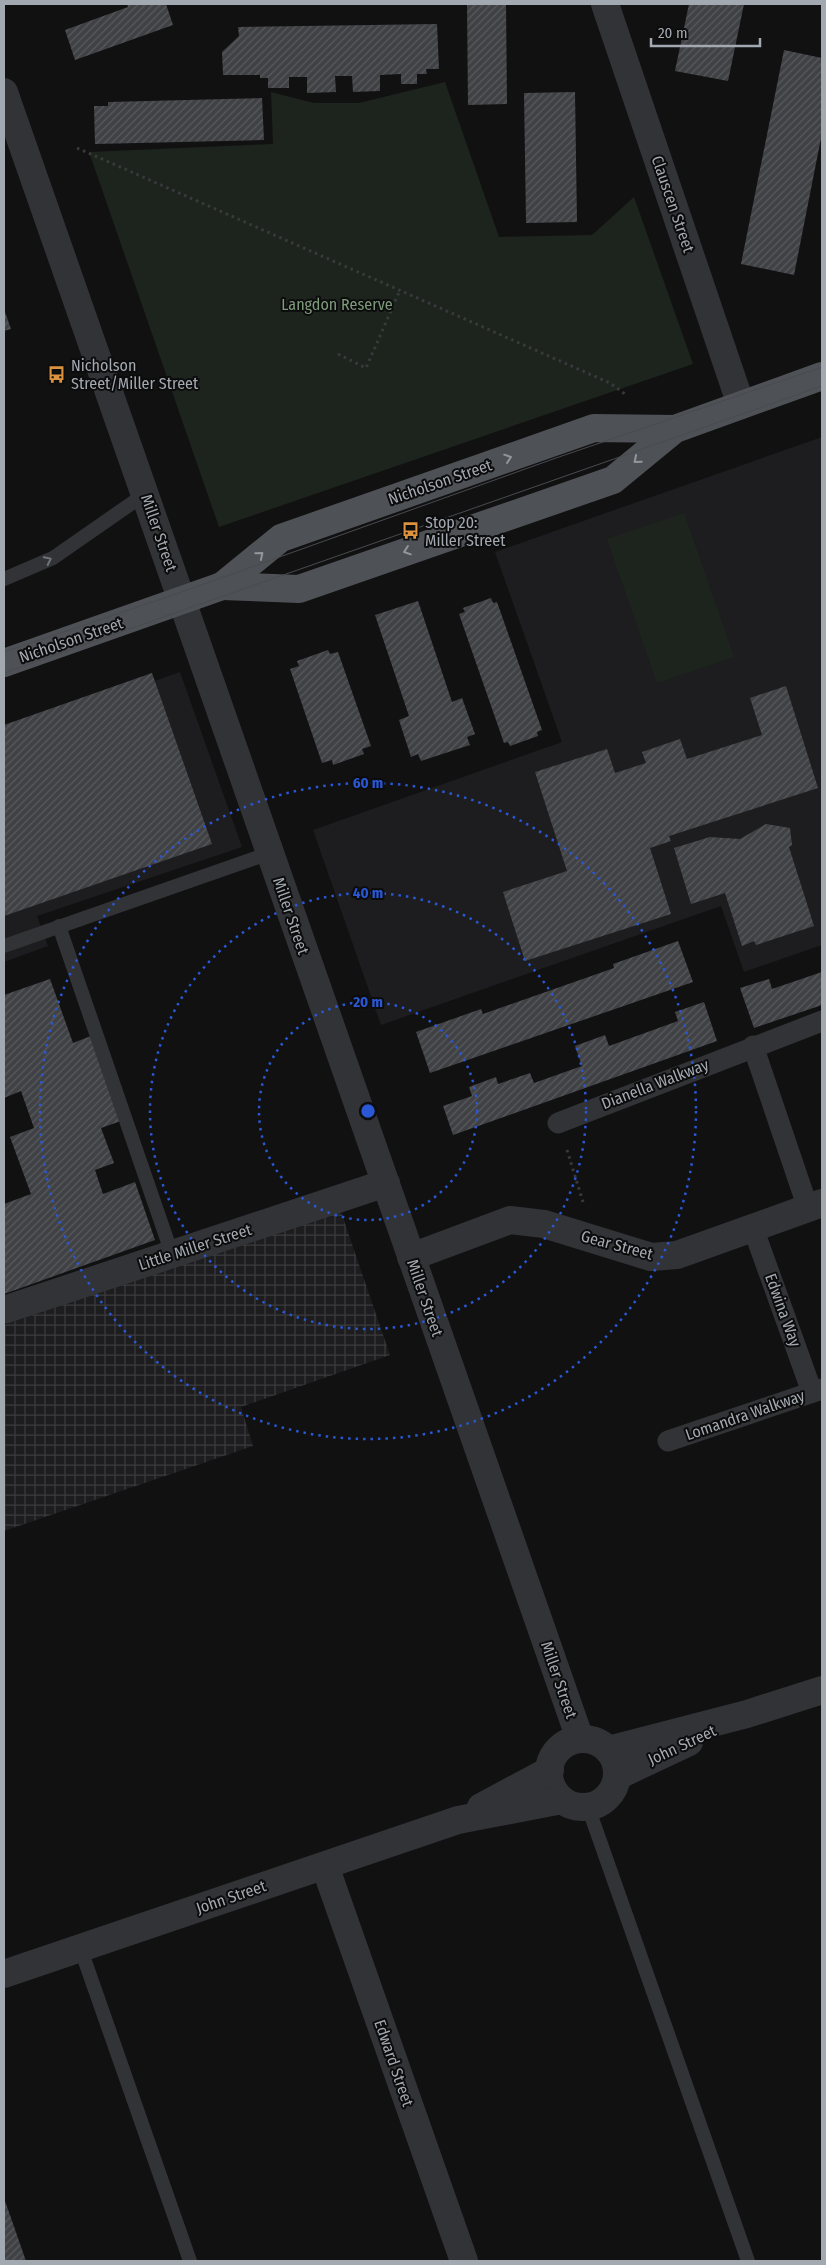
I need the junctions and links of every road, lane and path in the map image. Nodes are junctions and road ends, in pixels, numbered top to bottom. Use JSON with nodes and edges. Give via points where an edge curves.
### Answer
{"nodes":[{"id":1,"x":605,"y":4,"type":"edge"},
{"id":2,"x":4,"y":92,"type":"edge"},
{"id":3,"x":76,"y":148,"type":"dead end"},
{"id":4,"x":400,"y":290,"type":"junction"},
{"id":5,"x":338,"y":354,"type":"dead end"},
{"id":6,"x":822,"y":376,"type":"edge"},
{"id":7,"x":626,"y":395,"type":"dead end"},
{"id":8,"x":741,"y":405,"type":"junction"},
{"id":9,"x":675,"y":429,"type":"junction"},
{"id":10,"x":145,"y":494,"type":"junction"},
{"id":11,"x":4,"y":579,"type":"edge"},
{"id":12,"x":222,"y":586,"type":"junction"},
{"id":13,"x":182,"y":601,"type":"junction"},
{"id":14,"x":4,"y":663,"type":"edge"},
{"id":15,"x":270,"y":852,"type":"junction"},
{"id":16,"x":59,"y":926,"type":"junction"},
{"id":17,"x":4,"y":946,"type":"edge"},
{"id":18,"x":822,"y":1021,"type":"edge"},
{"id":19,"x":753,"y":1046,"type":"junction"},
{"id":20,"x":558,"y":1122,"type":"joint"},
{"id":21,"x":386,"y":1183,"type":"junction"},
{"id":22,"x":584,"y":1204,"type":"dead end"},
{"id":23,"x":815,"y":1205,"type":"edge"},
{"id":24,"x":753,"y":1228,"type":"junction"},
{"id":25,"x":172,"y":1254,"type":"junction"},
{"id":26,"x":411,"y":1257,"type":"junction"},
{"id":27,"x":4,"y":1310,"type":"edge"},
{"id":28,"x":817,"y":1390,"type":"edge"},
{"id":29,"x":668,"y":1441,"type":"dead end"},
{"id":30,"x":822,"y":1690,"type":"edge"},
{"id":31,"x":747,"y":1714,"type":"junction"},
{"id":32,"x":580,"y":1739,"type":"junction"},
{"id":33,"x":608,"y":1750,"type":"junction"},
{"id":34,"x":550,"y":1770,"type":"junction"},
{"id":35,"x":617,"y":1776,"type":"junction"},
{"id":36,"x":562,"y":1800,"type":"junction"},
{"id":37,"x":588,"y":1807,"type":"junction"},
{"id":38,"x":458,"y":1820,"type":"junction"},
{"id":39,"x":324,"y":1866,"type":"junction"},
{"id":40,"x":80,"y":1947,"type":"junction"},
{"id":41,"x":4,"y":1974,"type":"edge"},
{"id":42,"x":190,"y":2261,"type":"edge"},
{"id":43,"x":464,"y":2261,"type":"edge"},
{"id":44,"x":748,"y":2261,"type":"edge"}],
"edges":[{"from":1,"to":8,"type":"street","name":"Clauscen Street"},
{"from":2,"to":10,"type":"street","name":"Miller Street"},
{"from":3,"to":4,"type":"path"},
{"from":4,"to":5,"type":"path","via":[[366,368]]},
{"from":4,"to":7,"type":"path","via":[[610,383]]},
{"from":6,"to":8,"type":"main road","name":"Nicholson Street"},
{"from":8,"to":9,"type":"main road","name":"Nicholson Street"},
{"from":12,"to":9,"type":"main road","name":"Nicholson Street","one_way":true,"via":[[282,538],[594,428]]},
{"from":9,"to":12,"type":"main road","name":"Nicholson Street","one_way":true,"via":[[613,480],[298,589]]},
{"from":11,"to":10,"type":"lane","one_way":true,"via":[[53,558]]},
{"from":10,"to":13,"type":"street","name":"Miller Street"},
{"from":12,"to":13,"type":"main road","name":"Nicholson Street"},
{"from":13,"to":14,"type":"main road","name":"Nicholson Street"},
{"from":13,"to":15,"type":"street","name":"Miller Street"},
{"from":15,"to":16,"type":"lane"},
{"from":15,"to":21,"type":"street","name":"Miller Street"},
{"from":16,"to":17,"type":"lane"},
{"from":16,"to":25,"type":"lane"},
{"from":18,"to":19,"type":"street","name":"Dianella Walkway"},
{"from":19,"to":20,"type":"street","name":"Dianella Walkway"},
{"from":19,"to":23,"type":"street"},
{"from":20,"to":22,"type":"path"},
{"from":21,"to":25,"type":"street","name":"Little Miller Street"},
{"from":21,"to":26,"type":"street","name":"Miller Street"},
{"from":23,"to":24,"type":"street","name":"Gear Street"},
{"from":24,"to":26,"type":"street","name":"Gear Street","via":[[677,1255],[651,1257],[544,1224],[510,1220]]},
{"from":24,"to":28,"type":"street","name":"Edwina Way"},
{"from":25,"to":27,"type":"street","name":"Little Miller Street"},
{"from":26,"to":32,"type":"street","name":"Miller Street"},
{"from":28,"to":29,"type":"street","name":"Lomandra Walkway"},
{"from":30,"to":31,"type":"street","name":"John Street"},
{"from":31,"to":33,"type":"street","name":"John Street"},
{"from":31,"to":35,"type":"street","name":"John Street"},
{"from":32,"to":33,"type":"street","via":[[600,1743]]},
{"from":32,"to":34,"type":"street","via":[[559,1749]]},
{"from":33,"to":35,"type":"street"},
{"from":34,"to":36,"type":"street","via":[[550,1781]]},
{"from":34,"to":38,"type":"street","name":"John Street"},
{"from":35,"to":37,"type":"street","via":[[608,1797]]},
{"from":36,"to":37,"type":"street","via":[[578,1807]]},
{"from":36,"to":38,"type":"street","name":"John Street"},
{"from":37,"to":44,"type":"lane"},
{"from":38,"to":39,"type":"street","name":"John Street"},
{"from":39,"to":40,"type":"street","name":"John Street"},
{"from":39,"to":43,"type":"street","name":"Edward Street"},
{"from":40,"to":41,"type":"street","name":"John Street"},
{"from":40,"to":42,"type":"lane"}]}
